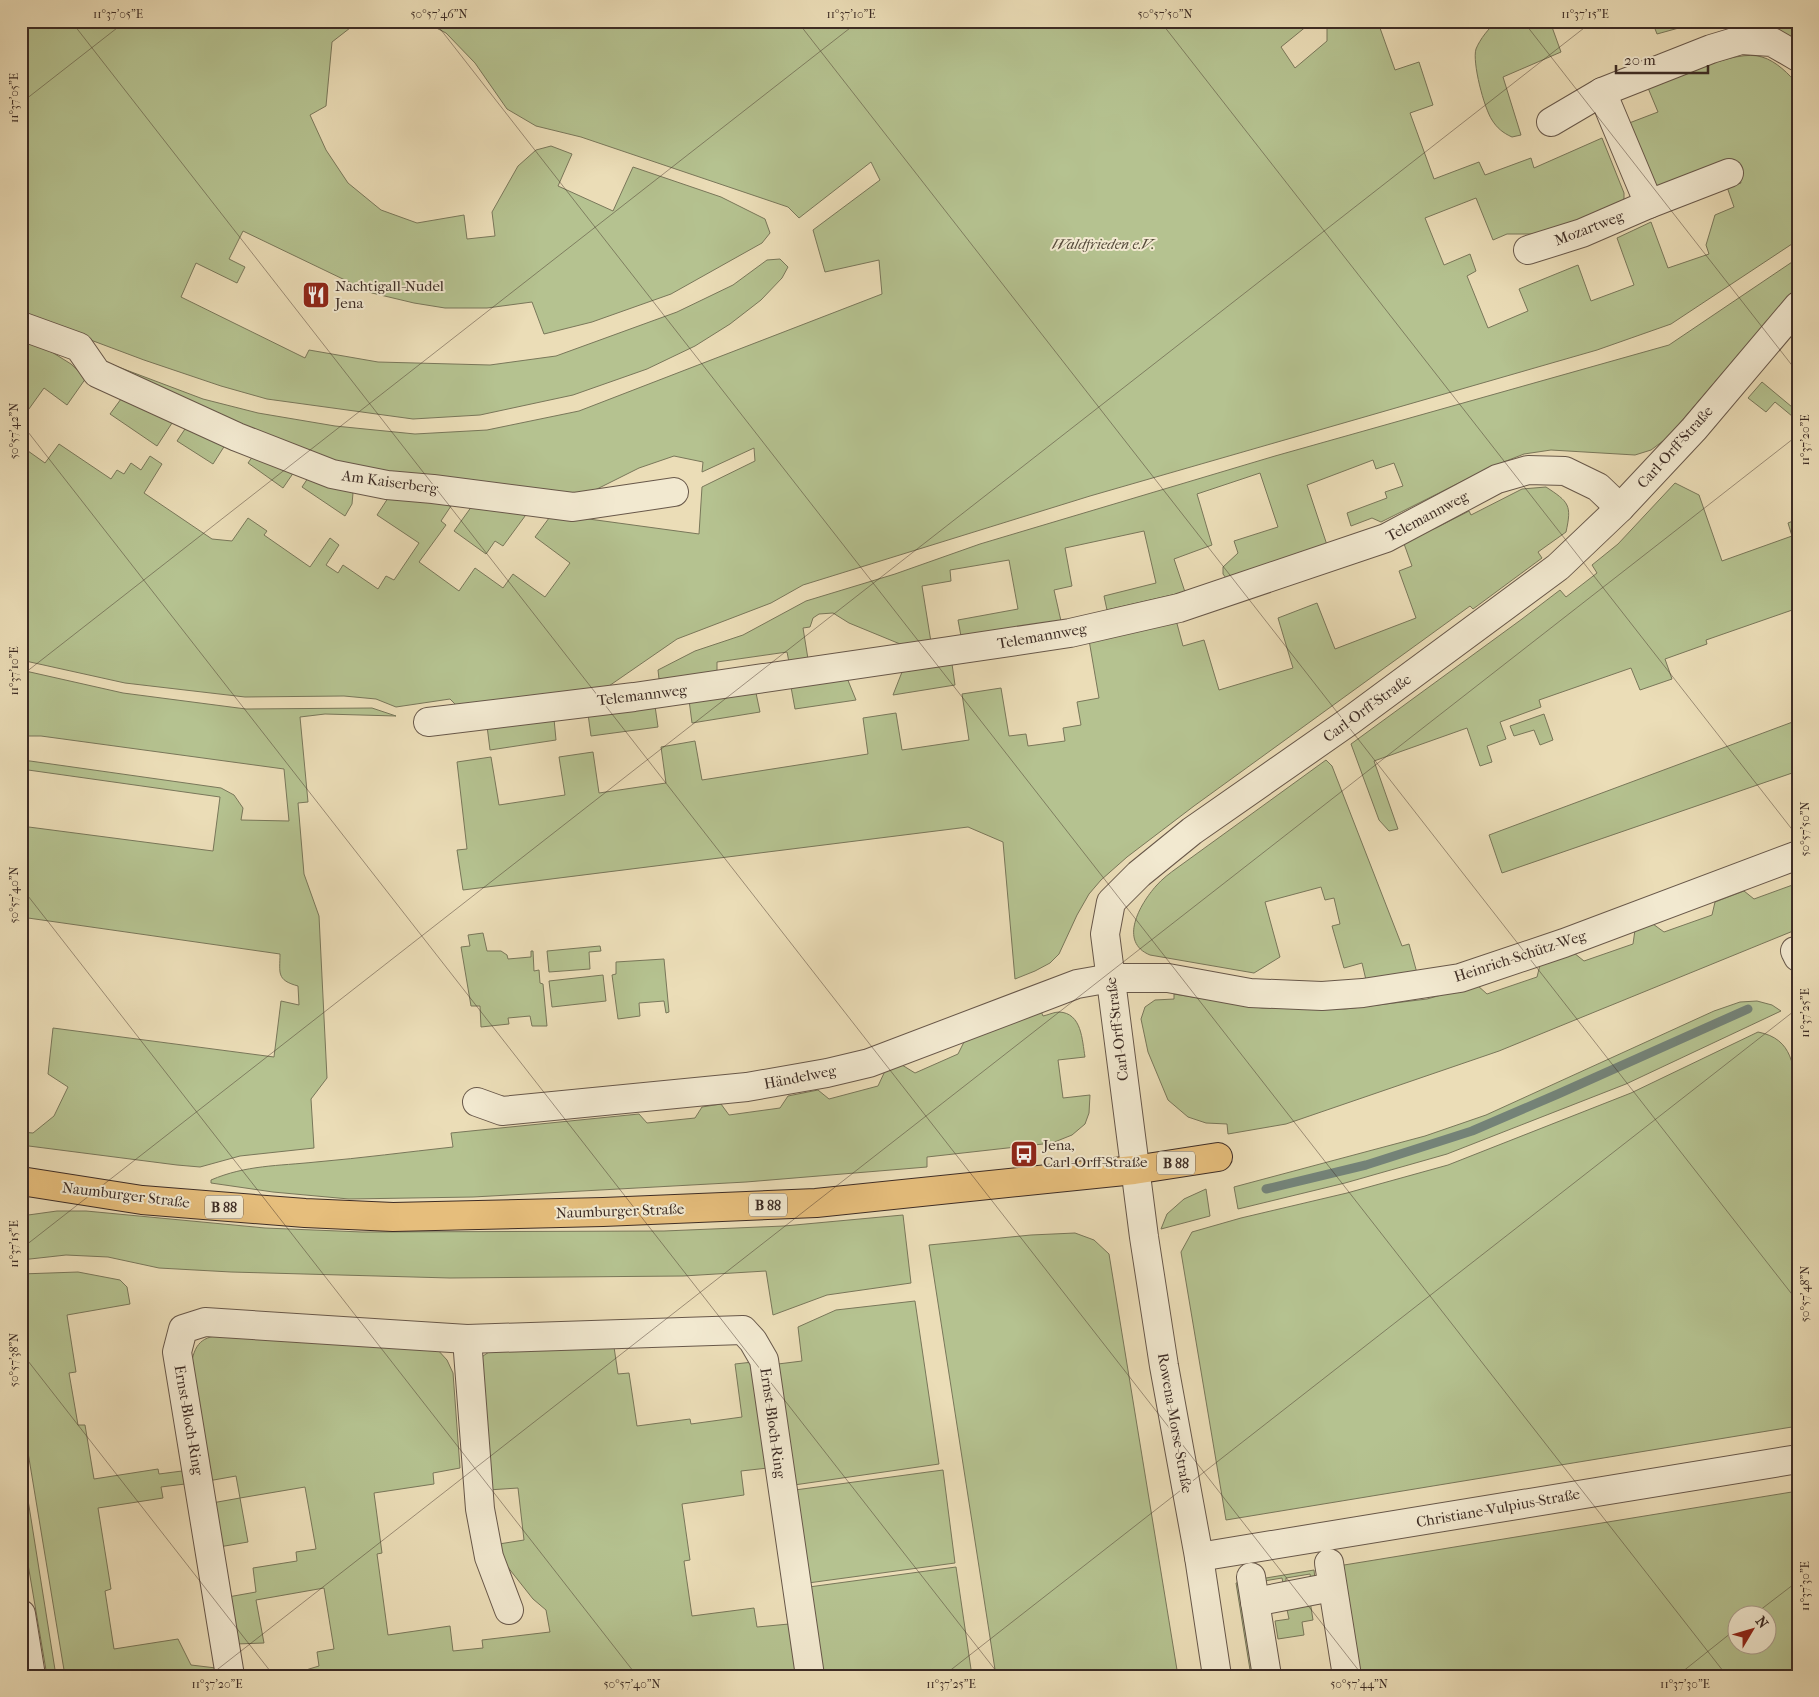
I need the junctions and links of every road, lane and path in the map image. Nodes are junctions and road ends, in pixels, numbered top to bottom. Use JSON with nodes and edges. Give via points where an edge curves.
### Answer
{"nodes":[{"id":1,"x":1798,"y":57,"type":"edge"},
{"id":2,"x":1602,"y":92,"type":"junction"},
{"id":3,"x":1552,"y":122,"type":"dead end"},
{"id":4,"x":1730,"y":174,"type":"dead end"},
{"id":5,"x":1649,"y":204,"type":"junction"},
{"id":6,"x":1528,"y":250,"type":"dead end"},
{"id":7,"x":1798,"y":306,"type":"edge"},
{"id":8,"x":21,"y":326,"type":"edge"},
{"id":9,"x":674,"y":492,"type":"dead end"},
{"id":10,"x":1620,"y":508,"type":"junction"},
{"id":11,"x":428,"y":722,"type":"dead end"},
{"id":12,"x":1798,"y":856,"type":"edge"},
{"id":13,"x":1111,"y":978,"type":"junction"},
{"id":14,"x":477,"y":1102,"type":"dead end"},
{"id":15,"x":1218,"y":1157,"type":"dead end"},
{"id":16,"x":1134,"y":1170,"type":"junction"},
{"id":17,"x":21,"y":1181,"type":"edge"},
{"id":18,"x":467,"y":1339,"type":"junction"},
{"id":19,"x":1798,"y":1458,"type":"edge"},
{"id":20,"x":1199,"y":1557,"type":"junction"},
{"id":21,"x":509,"y":1610,"type":"dead end"},
{"id":22,"x":21,"y":1614,"type":"edge"},
{"id":23,"x":31,"y":1676,"type":"edge"},
{"id":24,"x":230,"y":1676,"type":"edge"},
{"id":25,"x":810,"y":1676,"type":"edge"},
{"id":26,"x":1217,"y":1676,"type":"edge"},
{"id":27,"x":1267,"y":1676,"type":"edge"},
{"id":28,"x":1347,"y":1676,"type":"edge"}],
"edges":[{"from":1,"to":2,"type":"street","via":[[1772,42],[1741,40]]},
{"from":2,"to":3,"type":"street"},
{"from":2,"to":5,"type":"street"},
{"from":4,"to":5,"type":"street","name":"Mozartweg"},
{"from":5,"to":6,"type":"street","name":"Mozartweg","via":[[1582,233]]},
{"from":7,"to":10,"type":"street","name":"Carl-Orff-Straße","via":[[1694,429]]},
{"from":8,"to":9,"type":"street","name":"Am Kaiserberg","via":[[79,347],[97,373],[236,437],[332,474],[387,485],[573,507]]},
{"from":10,"to":11,"type":"street","name":"Telemannweg","via":[[1598,487],[1565,471],[1528,470],[1497,479],[1386,538],[1179,608],[1070,632],[806,673]]},
{"from":10,"to":13,"type":"street","name":"Carl-Orff-Straße","via":[[1558,567],[1351,720],[1192,831],[1139,874],[1111,902],[1105,934]]},
{"from":12,"to":13,"type":"street","name":"Heinrich-Schütz-Weg","via":[[1460,978],[1363,994],[1322,996],[1250,993],[1168,978]]},
{"from":13,"to":14,"type":"street","name":"Händelweg","via":[[1077,984],[869,1063],[827,1073],[747,1087],[502,1111]]},
{"from":13,"to":16,"type":"street","name":"Carl-Orff-Straße"},
{"from":15,"to":16,"type":"main road","name":"Naumburger Straße","number":"B 88"},
{"from":16,"to":17,"type":"main road","name":"Naumburger Straße","number":"B 88","via":[[816,1203],[393,1217],[142,1200]]},
{"from":16,"to":20,"type":"street","name":"Rowena-Morse-Straße","via":[[1164,1366]]},
{"from":18,"to":21,"type":"street","via":[[480,1508],[489,1557]]},
{"from":18,"to":24,"type":"street","name":"Ernst-Bloch-Ring","via":[[205,1322],[183,1329],[177,1352]]},
{"from":18,"to":25,"type":"street","name":"Ernst-Bloch-Ring","via":[[743,1330],[764,1360]]},
{"from":19,"to":20,"type":"street","name":"Christiane-Vulpius-Straße"},
{"from":20,"to":26,"type":"street","name":"Rowena-Morse-Straße"},
{"from":22,"to":23,"type":"street"},
{"from":27,"to":28,"type":"street","via":[[1253,1589],[1330,1575]]}]}
